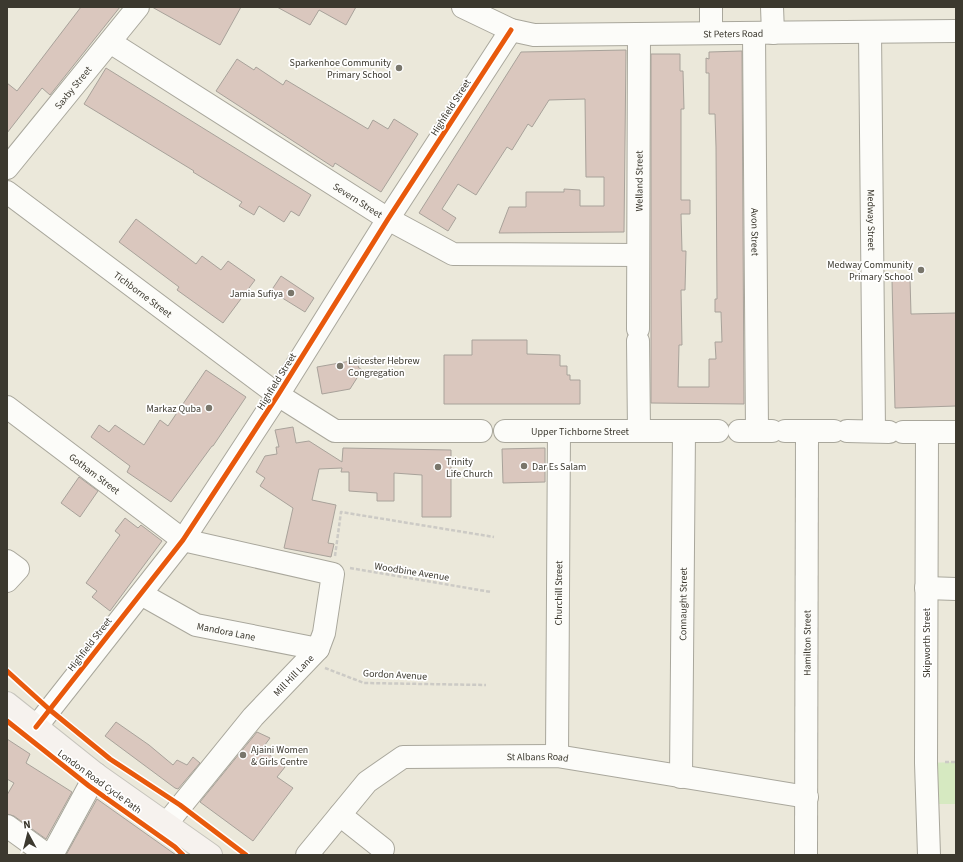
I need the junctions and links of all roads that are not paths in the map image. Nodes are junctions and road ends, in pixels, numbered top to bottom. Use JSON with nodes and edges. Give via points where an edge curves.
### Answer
{"nodes":[{"id":1,"x":138,"y":7,"type":"edge"},
{"id":2,"x":463,"y":7,"type":"edge"},
{"id":3,"x":711,"y":7,"type":"edge"},
{"id":4,"x":772,"y":7,"type":"edge"},
{"id":5,"x":511,"y":30,"type":"junction"},
{"id":6,"x":956,"y":31,"type":"edge"},
{"id":7,"x":870,"y":32,"type":"junction"},
{"id":8,"x":710,"y":33,"type":"junction"},
{"id":9,"x":764,"y":33,"type":"junction"},
{"id":10,"x":639,"y":34,"type":"junction"},
{"id":11,"x":110,"y":42,"type":"junction"},
{"id":12,"x":7,"y":168,"type":"edge"},
{"id":13,"x":7,"y":192,"type":"edge"},
{"id":14,"x":388,"y":219,"type":"junction"},
{"id":15,"x":638,"y":255,"type":"junction"},
{"id":16,"x":278,"y":395,"type":"junction"},
{"id":17,"x":7,"y":407,"type":"edge"},
{"id":18,"x":481,"y":431,"type":"dead end"},
{"id":19,"x":505,"y":431,"type":"dead end"},
{"id":20,"x":559,"y":431,"type":"junction"},
{"id":21,"x":639,"y":431,"type":"junction"},
{"id":22,"x":684,"y":431,"type":"junction"},
{"id":23,"x":755,"y":431,"type":"junction"},
{"id":24,"x":807,"y":431,"type":"junction"},
{"id":25,"x":890,"y":432,"type":"junction"},
{"id":26,"x":927,"y":432,"type":"junction"},
{"id":27,"x":956,"y":432,"type":"edge"},
{"id":28,"x":183,"y":540,"type":"junction"},
{"id":29,"x":7,"y":561,"type":"edge"},
{"id":30,"x":7,"y":581,"type":"edge"},
{"id":31,"x":926,"y":588,"type":"junction"},
{"id":32,"x":956,"y":589,"type":"edge"},
{"id":33,"x":140,"y":594,"type":"junction"},
{"id":34,"x":313,"y":655,"type":"junction"},
{"id":35,"x":7,"y":703,"type":"edge"},
{"id":36,"x":36,"y":727,"type":"junction"},
{"id":37,"x":557,"y":756,"type":"junction"},
{"id":38,"x":96,"y":774,"type":"junction"},
{"id":39,"x":681,"y":777,"type":"junction"},
{"id":40,"x":807,"y":797,"type":"junction"},
{"id":41,"x":340,"y":815,"type":"junction"},
{"id":42,"x":167,"y":823,"type":"junction"},
{"id":43,"x":7,"y":826,"type":"edge"},
{"id":44,"x":383,"y":849,"type":"dead end"},
{"id":45,"x":312,"y":850,"type":"edge"},
{"id":46,"x":47,"y":855,"type":"edge"},
{"id":47,"x":52,"y":855,"type":"edge"},
{"id":48,"x":211,"y":855,"type":"edge"},
{"id":49,"x":806,"y":855,"type":"edge"},
{"id":50,"x":929,"y":855,"type":"edge"}],
"edges":[{"from":1,"to":11,"type":"street","name":"Saxby Street"},
{"from":2,"to":5,"type":"street","name":"St Peters Road"},
{"from":3,"to":8,"type":"street"},
{"from":4,"to":9,"type":"street","name":"Avon Street"},
{"from":5,"to":10,"type":"street","name":"St Peters Road","via":[[534,35]]},
{"from":5,"to":14,"type":"street","name":"Highfield Street"},
{"from":6,"to":7,"type":"street","name":"St Peters Road"},
{"from":7,"to":9,"type":"street","name":"St Peters Road"},
{"from":7,"to":25,"type":"street","name":"Medway Street"},
{"from":8,"to":9,"type":"street","name":"St Peters Road"},
{"from":8,"to":10,"type":"street","name":"St Peters Road"},
{"from":9,"to":23,"type":"street","name":"Avon Street"},
{"from":10,"to":15,"type":"street","name":"Welland Street"},
{"from":11,"to":12,"type":"street","name":"Saxby Street"},
{"from":11,"to":14,"type":"street","name":"Severn Street"},
{"from":13,"to":16,"type":"street","name":"Tichborne Street"},
{"from":14,"to":15,"type":"street","name":"Severn Street","via":[[453,254]]},
{"from":14,"to":16,"type":"street","name":"Highfield Street"},
{"from":15,"to":21,"type":"street","name":"Welland Street"},
{"from":16,"to":18,"type":"street","via":[[335,431]]},
{"from":16,"to":28,"type":"street","name":"Highfield Street"},
{"from":17,"to":28,"type":"street","name":"Gotham Street"},
{"from":19,"to":20,"type":"street","name":"Upper Tichborne Street"},
{"from":20,"to":21,"type":"street","name":"Upper Tichborne Street"},
{"from":20,"to":37,"type":"street","name":"Churchill Street"},
{"from":21,"to":22,"type":"street","name":"Upper Tichborne Street"},
{"from":22,"to":23,"type":"street","name":"Upper Tichborne Street"},
{"from":22,"to":39,"type":"street","name":"Connaught Street"},
{"from":23,"to":24,"type":"street","name":"Upper Tichborne Street"},
{"from":24,"to":25,"type":"street","name":"Upper Tichborne Street"},
{"from":24,"to":40,"type":"street","name":"Hamilton Street"},
{"from":25,"to":26,"type":"street"},
{"from":26,"to":27,"type":"street"},
{"from":26,"to":31,"type":"street","name":"Skipworth Street"},
{"from":28,"to":33,"type":"street","name":"Highfield Street"},
{"from":28,"to":34,"type":"street","name":"Mill Hill Lane","via":[[333,574],[324,633]]},
{"from":29,"to":30,"type":"street","via":[[18,569]]},
{"from":31,"to":32,"type":"street"},
{"from":31,"to":50,"type":"street","name":"Skipworth Street"},
{"from":33,"to":34,"type":"street","name":"Mandora Lane","via":[[196,625]]},
{"from":33,"to":36,"type":"street","name":"Highfield Street"},
{"from":34,"to":42,"type":"street","name":"Mill Hill Lane","via":[[253,717]]},
{"from":35,"to":36,"type":"main road"},
{"from":36,"to":38,"type":"main road"},
{"from":37,"to":39,"type":"street","name":"St Albans Road"},
{"from":37,"to":41,"type":"street","name":"St Albans Road","via":[[403,757],[367,782]]},
{"from":38,"to":42,"type":"main road"},
{"from":38,"to":47,"type":"street"},
{"from":39,"to":40,"type":"street","name":"St Albans Road"},
{"from":40,"to":49,"type":"street","name":"Hamilton Street"},
{"from":41,"to":44,"type":"street"},
{"from":41,"to":45,"type":"street","name":"St Albans Road"},
{"from":42,"to":48,"type":"main road"},
{"from":43,"to":46,"type":"street"}]}
